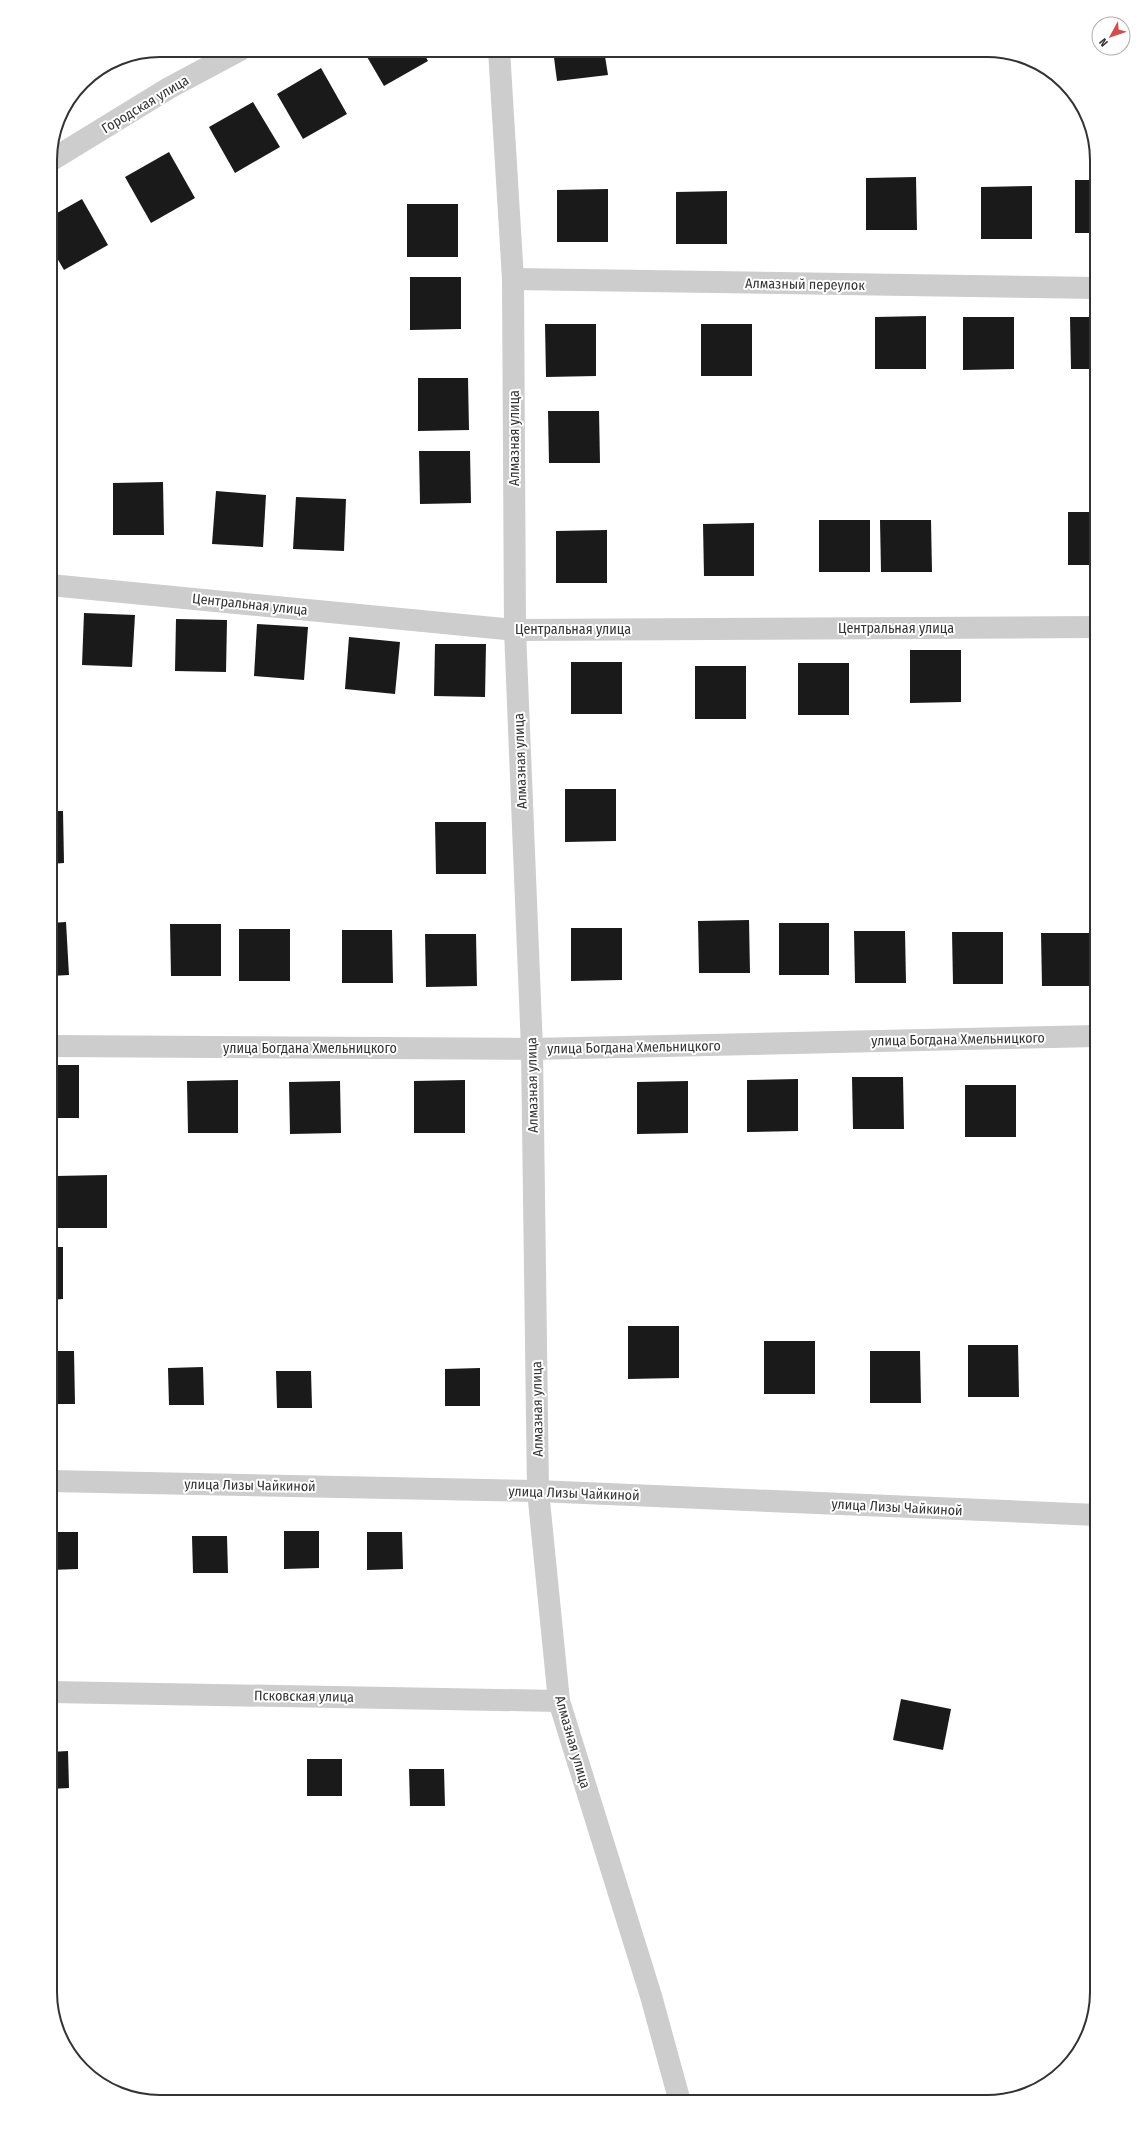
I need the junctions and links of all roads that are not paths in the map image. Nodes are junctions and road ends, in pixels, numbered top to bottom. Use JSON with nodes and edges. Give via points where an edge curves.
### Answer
{"nodes":[{"id":1,"x":227,"y":57,"type":"edge"},
{"id":2,"x":499,"y":57,"type":"edge"},
{"id":3,"x":57,"y":157,"type":"edge"},
{"id":4,"x":513,"y":279,"type":"junction"},
{"id":5,"x":1090,"y":288,"type":"edge"},
{"id":6,"x":57,"y":586,"type":"edge"},
{"id":7,"x":1090,"y":627,"type":"edge"},
{"id":8,"x":515,"y":630,"type":"junction"},
{"id":9,"x":1090,"y":1036,"type":"edge"},
{"id":10,"x":57,"y":1046,"type":"edge"},
{"id":11,"x":532,"y":1049,"type":"junction"},
{"id":12,"x":57,"y":1481,"type":"edge"},
{"id":13,"x":538,"y":1491,"type":"junction"},
{"id":14,"x":1090,"y":1516,"type":"edge"},
{"id":15,"x":57,"y":1692,"type":"edge"},
{"id":16,"x":559,"y":1701,"type":"junction"},
{"id":17,"x":678,"y":2095,"type":"edge"}],
"edges":[{"from":1,"to":3,"type":"street","name":"Городская улица","via":[[169,88]]},
{"from":2,"to":4,"type":"street","name":"Алмазная улица"},
{"from":4,"to":5,"type":"street","name":"Алмазный переулок"},
{"from":4,"to":8,"type":"street","name":"Алмазная улица"},
{"from":6,"to":8,"type":"street","name":"Центральная улица"},
{"from":7,"to":8,"type":"street","name":"Центральная улица"},
{"from":8,"to":11,"type":"street","name":"Алмазная улица"},
{"from":9,"to":11,"type":"street","name":"улица Богдана Хмельницкого"},
{"from":10,"to":11,"type":"street","name":"улица Богдана Хмельницкого"},
{"from":11,"to":13,"type":"street","name":"Алмазная улица"},
{"from":12,"to":13,"type":"street","name":"улица Лизы Чайкиной"},
{"from":13,"to":14,"type":"street","name":"улица Лизы Чайкиной"},
{"from":13,"to":16,"type":"street","name":"Алмазная улица"},
{"from":15,"to":16,"type":"street","name":"Псковская улица"},
{"from":16,"to":17,"type":"street","name":"Алмазная улица","via":[[651,1996]]}]}
